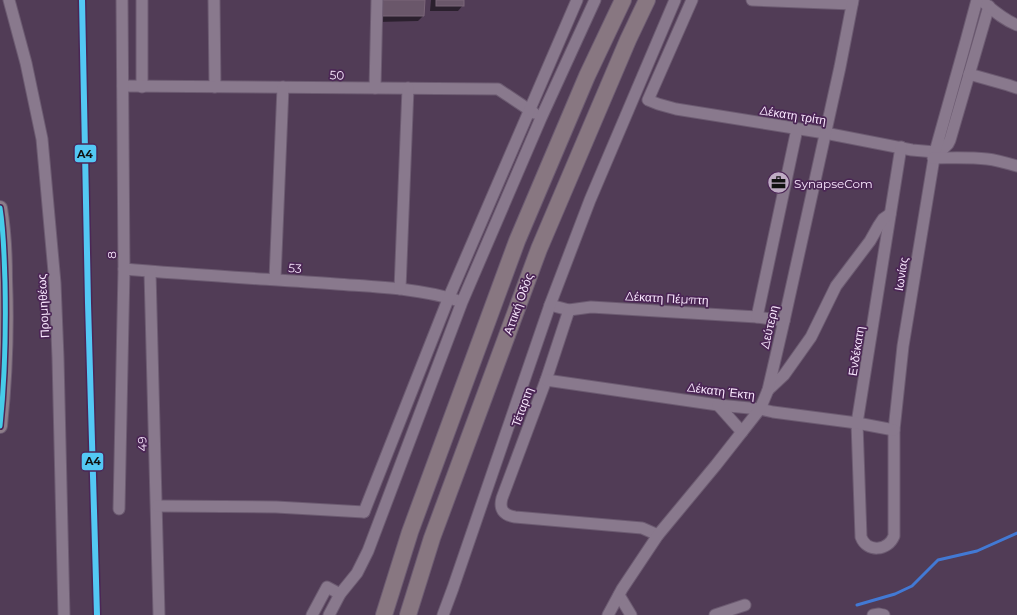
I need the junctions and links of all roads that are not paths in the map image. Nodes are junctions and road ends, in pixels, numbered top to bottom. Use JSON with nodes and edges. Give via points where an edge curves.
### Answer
{"nodes":[{"id":1,"x":9,"y":0,"type":"edge"},
{"id":2,"x":122,"y":0,"type":"edge"},
{"id":3,"x":142,"y":0,"type":"edge"},
{"id":4,"x":214,"y":0,"type":"edge"},
{"id":5,"x":377,"y":0,"type":"edge"},
{"id":6,"x":577,"y":0,"type":"edge"},
{"id":7,"x":595,"y":0,"type":"edge"},
{"id":8,"x":623,"y":0,"type":"edge"},
{"id":9,"x":647,"y":0,"type":"edge"},
{"id":10,"x":675,"y":0,"type":"edge"},
{"id":11,"x":692,"y":0,"type":"edge"},
{"id":12,"x":752,"y":0,"type":"edge"},
{"id":13,"x":977,"y":0,"type":"edge"},
{"id":14,"x":853,"y":2,"type":"edge"},
{"id":15,"x":985,"y":3,"type":"edge"},
{"id":16,"x":1017,"y":26,"type":"edge"},
{"id":17,"x":969,"y":74,"type":"junction"},
{"id":18,"x":123,"y":86,"type":"junction"},
{"id":19,"x":142,"y":87,"type":"junction"},
{"id":20,"x":215,"y":87,"type":"junction"},
{"id":21,"x":283,"y":87,"type":"junction"},
{"id":22,"x":375,"y":88,"type":"junction"},
{"id":23,"x":408,"y":88,"type":"junction"},
{"id":24,"x":1017,"y":88,"type":"edge"},
{"id":25,"x":530,"y":109,"type":"junction"},
{"id":26,"x":541,"y":118,"type":"junction"},
{"id":27,"x":797,"y":129,"type":"junction"},
{"id":28,"x":825,"y":133,"type":"junction"},
{"id":29,"x":901,"y":147,"type":"junction"},
{"id":30,"x":934,"y":155,"type":"junction"},
{"id":31,"x":1017,"y":166,"type":"edge"},
{"id":32,"x":0,"y":208,"type":"edge"},
{"id":33,"x":890,"y":214,"type":"junction"},
{"id":34,"x":2,"y":253,"type":"edge"},
{"id":35,"x":124,"y":270,"type":"junction"},
{"id":36,"x":150,"y":272,"type":"junction"},
{"id":37,"x":275,"y":280,"type":"junction"},
{"id":38,"x":400,"y":289,"type":"junction"},
{"id":39,"x":449,"y":298,"type":"junction"},
{"id":40,"x":462,"y":302,"type":"junction"},
{"id":41,"x":550,"y":305,"type":"junction"},
{"id":42,"x":569,"y":310,"type":"junction"},
{"id":43,"x":757,"y":317,"type":"junction"},
{"id":44,"x":784,"y":321,"type":"junction"},
{"id":45,"x":3,"y":336,"type":"edge"},
{"id":46,"x":546,"y":380,"type":"junction"},
{"id":47,"x":768,"y":390,"type":"junction"},
{"id":48,"x":718,"y":405,"type":"junction"},
{"id":49,"x":1,"y":406,"type":"edge"},
{"id":50,"x":760,"y":409,"type":"junction"},
{"id":51,"x":858,"y":423,"type":"junction"},
{"id":52,"x":0,"y":426,"type":"edge"},
{"id":53,"x":894,"y":430,"type":"junction"},
{"id":54,"x":742,"y":432,"type":"junction"},
{"id":55,"x":157,"y":506,"type":"junction"},
{"id":56,"x":119,"y":510,"type":"dead end"},
{"id":57,"x":364,"y":512,"type":"junction"},
{"id":58,"x":377,"y":529,"type":"junction"},
{"id":59,"x":658,"y":535,"type":"junction"},
{"id":60,"x":878,"y":548,"type":"joint"},
{"id":61,"x":340,"y":594,"type":"junction"},
{"id":62,"x":619,"y":595,"type":"junction"},
{"id":63,"x":745,"y":605,"type":"dead end"},
{"id":64,"x":64,"y":615,"type":"edge"},
{"id":65,"x":159,"y":615,"type":"edge"},
{"id":66,"x":312,"y":615,"type":"edge"},
{"id":67,"x":329,"y":615,"type":"edge"},
{"id":68,"x":384,"y":615,"type":"edge"},
{"id":69,"x":408,"y":615,"type":"edge"},
{"id":70,"x":443,"y":615,"type":"edge"},
{"id":71,"x":608,"y":615,"type":"edge"},
{"id":72,"x":631,"y":615,"type":"edge"},
{"id":73,"x":717,"y":615,"type":"edge"},
{"id":74,"x":873,"y":615,"type":"edge"},
{"id":75,"x":884,"y":615,"type":"edge"}],
"edges":[{"from":1,"to":64,"type":"street","name":"Προμηθέως","via":[[26,63],[42,140],[54,267]]},
{"from":2,"to":18,"type":"street","name":"8"},
{"from":3,"to":19,"type":"street"},
{"from":4,"to":20,"type":"street"},
{"from":5,"to":22,"type":"street"},
{"from":6,"to":25,"type":"street"},
{"from":7,"to":26,"type":"street"},
{"from":8,"to":68,"type":"highway","name":"Αττική Οδός","via":[[587,76],[517,241],[410,532]]},
{"from":9,"to":69,"type":"highway","name":"Αττική Οδός","via":[[538,249],[432,538]]},
{"from":10,"to":41,"type":"street","via":[[590,200]]},
{"from":11,"to":27,"type":"street","name":"Δέκατη τρίτη","via":[[648,100],[676,110]]},
{"from":12,"to":14,"type":"street"},
{"from":13,"to":30,"type":"street","name":"Ιωνίας"},
{"from":14,"to":28,"type":"street","name":"Δεύτερη"},
{"from":15,"to":16,"type":"street","via":[[1002,18]]},
{"from":15,"to":17,"type":"street"},
{"from":17,"to":24,"type":"street"},
{"from":17,"to":30,"type":"street","via":[[949,142]]},
{"from":18,"to":19,"type":"street","name":"50"},
{"from":18,"to":35,"type":"street","name":"8"},
{"from":19,"to":20,"type":"street","name":"50"},
{"from":20,"to":21,"type":"street","name":"50"},
{"from":21,"to":22,"type":"street","name":"50"},
{"from":21,"to":37,"type":"street"},
{"from":22,"to":23,"type":"street","name":"50"},
{"from":23,"to":25,"type":"street","name":"50","via":[[498,89]]},
{"from":23,"to":38,"type":"street"},
{"from":25,"to":26,"type":"street","name":"50"},
{"from":25,"to":39,"type":"street"},
{"from":26,"to":40,"type":"street"},
{"from":27,"to":28,"type":"street","name":"Δέκατη τρίτη"},
{"from":27,"to":43,"type":"street"},
{"from":28,"to":29,"type":"street","name":"Δέκατη τρίτη"},
{"from":28,"to":44,"type":"street","name":"Δεύτερη"},
{"from":29,"to":30,"type":"street","name":"Δέκατη τρίτη"},
{"from":29,"to":33,"type":"street","name":"Ενδέκατη"},
{"from":30,"to":31,"type":"street","name":"Δέκατη τρίτη","via":[[986,159]]},
{"from":30,"to":53,"type":"street","name":"Ιωνίας","via":[[903,346]]},
{"from":32,"to":34,"type":"main road","via":[[3,226]]},
{"from":33,"to":47,"type":"street","via":[[883,219],[836,286],[812,337],[784,376]]},
{"from":33,"to":51,"type":"street","name":"Ενδέκατη"},
{"from":34,"to":45,"type":"main road","via":[[6,311]]},
{"from":35,"to":36,"type":"street","name":"53"},
{"from":35,"to":56,"type":"street","name":"8"},
{"from":36,"to":37,"type":"street","name":"53"},
{"from":36,"to":55,"type":"street","name":"49"},
{"from":37,"to":38,"type":"street","name":"53"},
{"from":38,"to":39,"type":"street","name":"53"},
{"from":39,"to":40,"type":"street","name":"53"},
{"from":39,"to":57,"type":"street"},
{"from":40,"to":58,"type":"street"},
{"from":41,"to":42,"type":"street","name":"Δέκατη Πέμπτη"},
{"from":41,"to":70,"type":"street"},
{"from":42,"to":43,"type":"street","name":"Δέκατη Πέμπτη","via":[[591,307]]},
{"from":42,"to":46,"type":"street","name":"Τέταρτη"},
{"from":43,"to":44,"type":"street","name":"Δέκατη Πέμπτη"},
{"from":44,"to":47,"type":"street","name":"Δεύτερη"},
{"from":45,"to":49,"type":"main road"},
{"from":46,"to":48,"type":"street","name":"Δέκατη Έκτη"},
{"from":46,"to":59,"type":"street","name":"Τέταρτη","via":[[502,498],[501,508],[515,517],[642,528]]},
{"from":47,"to":50,"type":"street","name":"Δεύτερη"},
{"from":48,"to":50,"type":"street","name":"Δέκατη Έκτη"},
{"from":48,"to":54,"type":"street"},
{"from":49,"to":52,"type":"main road"},
{"from":50,"to":51,"type":"street","name":"Δέκατη Έκτη"},
{"from":50,"to":54,"type":"street","name":"Δεύτερη"},
{"from":51,"to":53,"type":"street","name":"Δέκατη Έκτη"},
{"from":51,"to":60,"type":"street","name":"Ενδέκατη","via":[[861,537],[865,545]]},
{"from":53,"to":60,"type":"street","name":"Ιωνίας","via":[[894,536],[890,543]]},
{"from":54,"to":59,"type":"street","name":"Δεύτερη"},
{"from":55,"to":57,"type":"street","via":[[276,507]]},
{"from":55,"to":65,"type":"street","name":"49"},
{"from":57,"to":58,"type":"street"},
{"from":58,"to":61,"type":"street","via":[[357,574]]},
{"from":59,"to":62,"type":"street","name":"Δεύτερη"},
{"from":61,"to":66,"type":"street","via":[[327,587]]},
{"from":61,"to":67,"type":"street"},
{"from":62,"to":71,"type":"street","name":"Δεύτερη"},
{"from":62,"to":72,"type":"street"},
{"from":63,"to":73,"type":"street"},
{"from":74,"to":75,"type":"street"}]}
